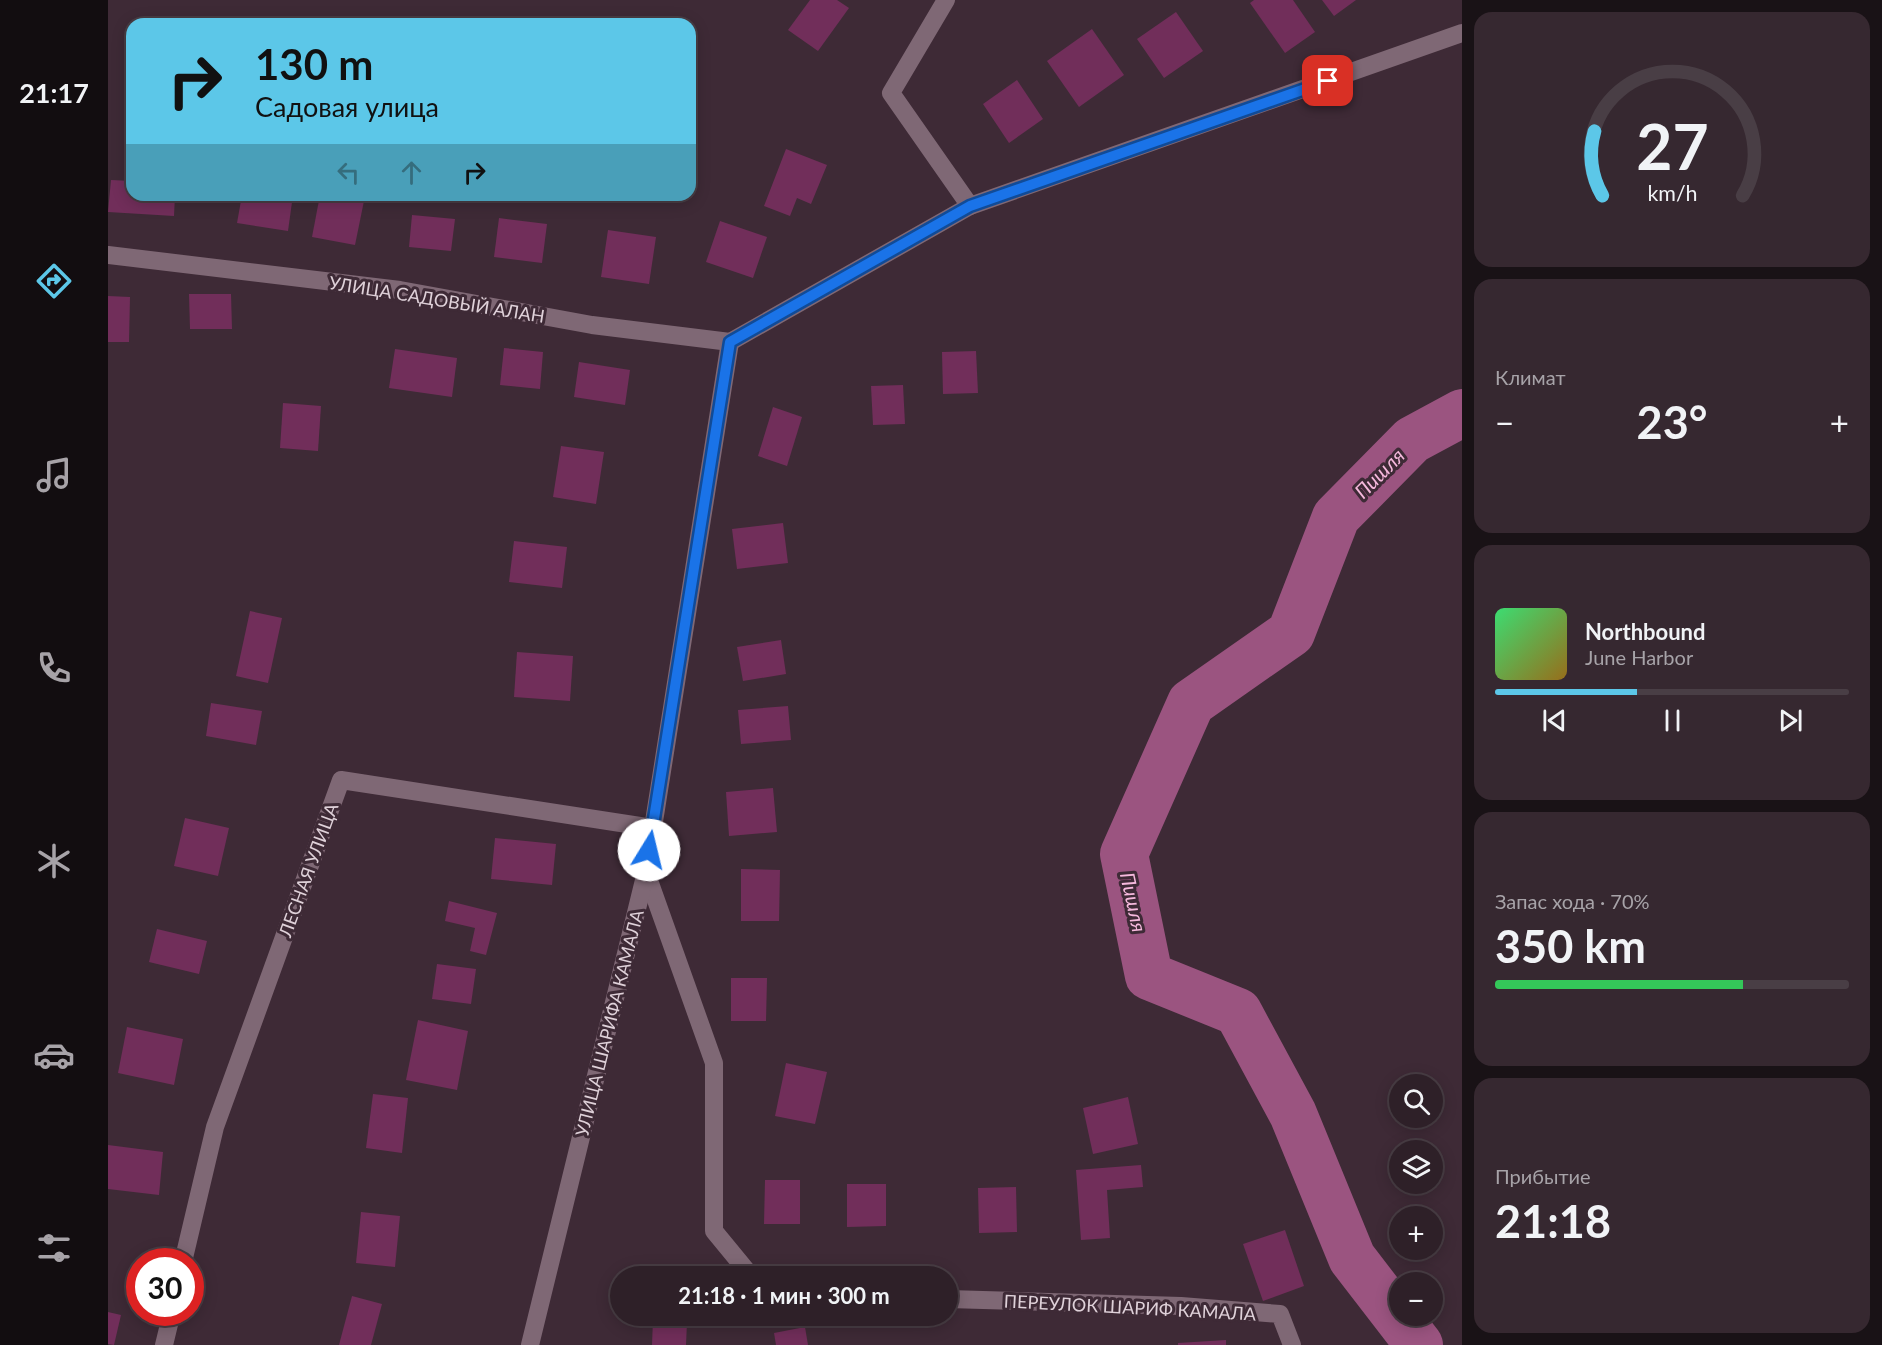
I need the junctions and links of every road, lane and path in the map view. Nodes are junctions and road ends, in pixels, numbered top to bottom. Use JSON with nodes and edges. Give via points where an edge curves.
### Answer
{"nodes":[{"id":1,"x":946,"y":0,"type":"edge"},
{"id":2,"x":1462,"y":33,"type":"edge"},
{"id":3,"x":970,"y":206,"type":"junction"},
{"id":4,"x":108,"y":255,"type":"edge"},
{"id":5,"x":730,"y":342,"type":"junction"},
{"id":6,"x":653,"y":828,"type":"junction"},
{"id":7,"x":646,"y":872,"type":"junction"},
{"id":8,"x":186,"y":1248,"type":"edge"},
{"id":9,"x":743,"y":1266,"type":"edge"},
{"id":10,"x":958,"y":1299,"type":"edge"},
{"id":11,"x":169,"y":1326,"type":"edge"},
{"id":12,"x":164,"y":1345,"type":"edge"},
{"id":13,"x":530,"y":1345,"type":"edge"},
{"id":14,"x":1292,"y":1345,"type":"edge"}],
"edges":[{"from":1,"to":3,"type":"street","via":[[891,93]]},
{"from":2,"to":3,"type":"street"},
{"from":3,"to":5,"type":"street"},
{"from":4,"to":5,"type":"street","name":"УЛИЦА САДОВЫЙ АЛАН","via":[[400,290],[592,325]]},
{"from":5,"to":6,"type":"street","name":"УЛИЦА ШАРИФА КАМАЛА"},
{"from":6,"to":7,"type":"street","name":"УЛИЦА ШАРИФА КАМАЛА"},
{"from":6,"to":8,"type":"street","name":"ЛЕСНАЯ УЛИЦА","via":[[341,780],[215,1126]]},
{"from":7,"to":9,"type":"street","via":[[714,1063],[714,1231]]},
{"from":7,"to":13,"type":"street","name":"УЛИЦА ШАРИФА КАМАЛА"},
{"from":10,"to":14,"type":"street","name":"ПЕРЕУЛОК ШАРИФ КАМАЛА","via":[[1181,1306],[1280,1314]]},
{"from":11,"to":12,"type":"street"}]}
